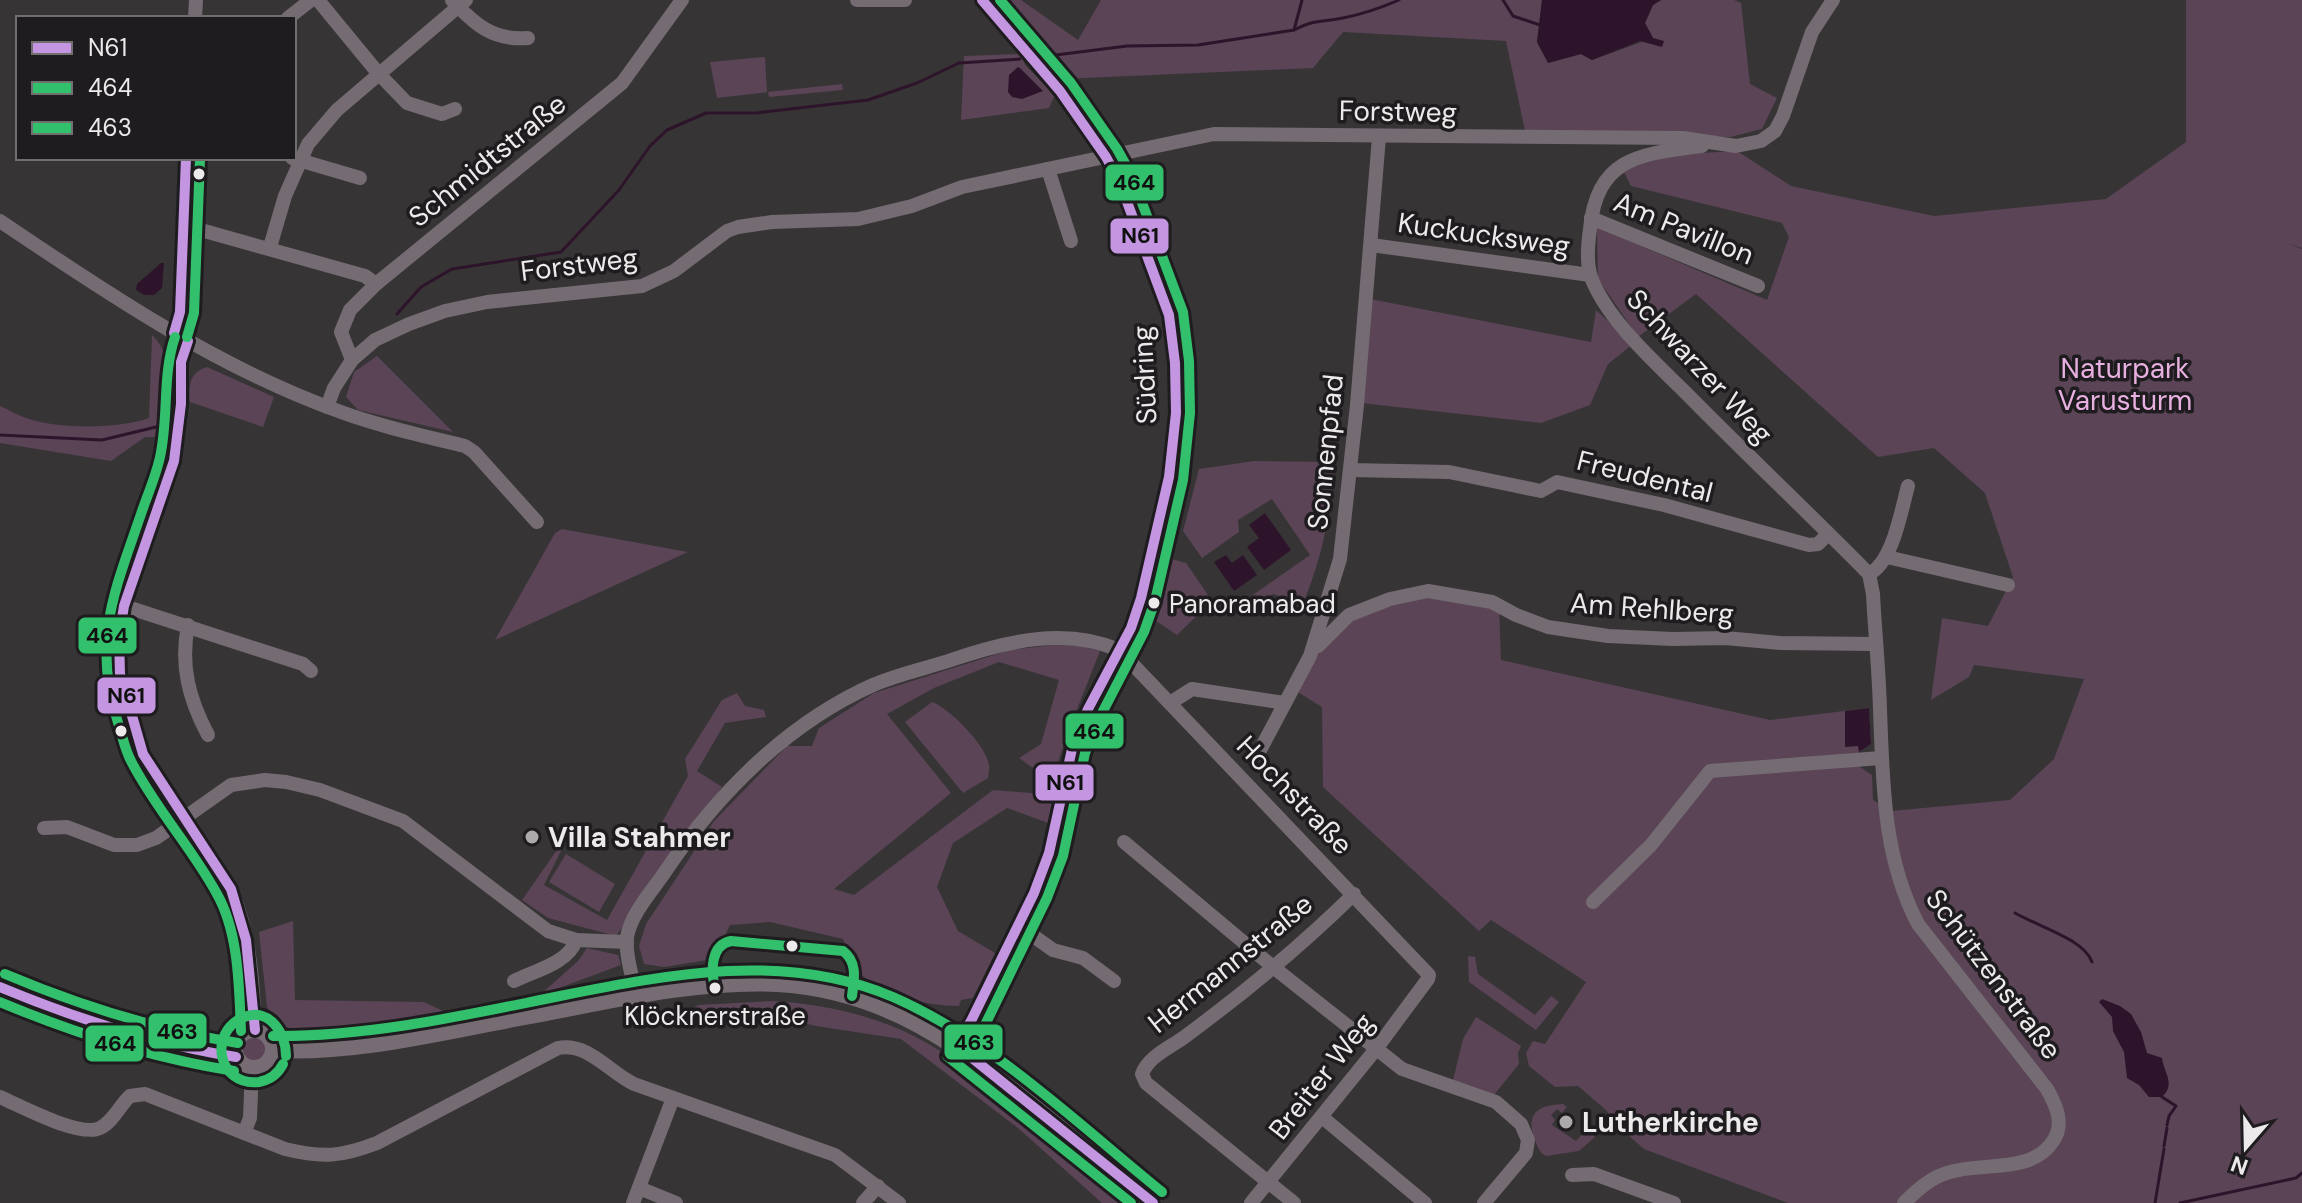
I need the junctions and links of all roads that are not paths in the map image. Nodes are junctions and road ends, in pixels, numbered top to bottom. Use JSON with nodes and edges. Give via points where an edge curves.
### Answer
{"nodes":[{"id":1,"x":311,"y":0,"type":"edge"},
{"id":2,"x":318,"y":0,"type":"edge"},
{"id":3,"x":682,"y":0,"type":"edge"},
{"id":4,"x":857,"y":0,"type":"edge"},
{"id":5,"x":905,"y":0,"type":"edge"},
{"id":6,"x":982,"y":0,"type":"edge"},
{"id":7,"x":1833,"y":0,"type":"edge"},
{"id":8,"x":458,"y":2,"type":"edge"},
{"id":9,"x":291,"y":16,"type":"edge"},
{"id":10,"x":528,"y":38,"type":"dead end"},
{"id":11,"x":378,"y":73,"type":"junction"},
{"id":12,"x":455,"y":109,"type":"dead end"},
{"id":13,"x":1379,"y":137,"type":"junction"},
{"id":14,"x":1717,"y":144,"type":"junction"},
{"id":15,"x":1106,"y":157,"type":"junction"},
{"id":16,"x":296,"y":159,"type":"edge"},
{"id":17,"x":186,"y":160,"type":"edge"},
{"id":18,"x":296,"y":160,"type":"edge"},
{"id":19,"x":1048,"y":169,"type":"junction"},
{"id":20,"x":360,"y":178,"type":"dead end"},
{"id":21,"x":1591,"y":218,"type":"junction"},
{"id":22,"x":0,"y":221,"type":"edge"},
{"id":23,"x":183,"y":225,"type":"junction"},
{"id":24,"x":1071,"y":241,"type":"dead end"},
{"id":25,"x":1371,"y":245,"type":"junction"},
{"id":26,"x":270,"y":247,"type":"junction"},
{"id":27,"x":1590,"y":275,"type":"junction"},
{"id":28,"x":376,"y":284,"type":"junction"},
{"id":29,"x":1758,"y":286,"type":"dead end"},
{"id":30,"x":174,"y":333,"type":"junction"},
{"id":31,"x":188,"y":341,"type":"junction"},
{"id":32,"x":352,"y":360,"type":"junction"},
{"id":33,"x":327,"y":407,"type":"junction"},
{"id":34,"x":1350,"y":470,"type":"junction"},
{"id":35,"x":1908,"y":486,"type":"dead end"},
{"id":36,"x":537,"y":522,"type":"dead end"},
{"id":37,"x":1828,"y":534,"type":"junction"},
{"id":38,"x":1887,"y":557,"type":"junction"},
{"id":39,"x":1869,"y":574,"type":"junction"},
{"id":40,"x":2008,"y":585,"type":"dead end"},
{"id":41,"x":124,"y":606,"type":"junction"},
{"id":42,"x":188,"y":625,"type":"junction"},
{"id":43,"x":1875,"y":644,"type":"junction"},
{"id":44,"x":1119,"y":650,"type":"junction"},
{"id":45,"x":1310,"y":656,"type":"junction"},
{"id":46,"x":311,"y":671,"type":"dead end"},
{"id":47,"x":1170,"y":703,"type":"junction"},
{"id":48,"x":1285,"y":703,"type":"junction"},
{"id":49,"x":208,"y":735,"type":"dead end"},
{"id":50,"x":1258,"y":754,"type":"dead end"},
{"id":51,"x":1881,"y":758,"type":"junction"},
{"id":52,"x":185,"y":818,"type":"junction"},
{"id":53,"x":44,"y":828,"type":"dead end"},
{"id":54,"x":1124,"y":842,"type":"dead end"},
{"id":55,"x":1354,"y":894,"type":"junction"},
{"id":56,"x":1593,"y":902,"type":"dead end"},
{"id":57,"x":1018,"y":925,"type":"junction"},
{"id":58,"x":576,"y":940,"type":"junction"},
{"id":59,"x":627,"y":942,"type":"junction"},
{"id":60,"x":1273,"y":967,"type":"junction"},
{"id":61,"x":1428,"y":979,"type":"joint"},
{"id":62,"x":514,"y":981,"type":"dead end"},
{"id":63,"x":1114,"y":981,"type":"dead end"},
{"id":64,"x":3,"y":982,"type":"edge"},
{"id":65,"x":637,"y":997,"type":"junction"},
{"id":66,"x":255,"y":1030,"type":"junction"},
{"id":67,"x":956,"y":1045,"type":"junction"},
{"id":68,"x":1376,"y":1049,"type":"junction"},
{"id":69,"x":273,"y":1050,"type":"junction"},
{"id":70,"x":236,"y":1051,"type":"junction"},
{"id":71,"x":252,"y":1069,"type":"junction"},
{"id":72,"x":0,"y":1097,"type":"edge"},
{"id":73,"x":673,"y":1098,"type":"junction"},
{"id":74,"x":1322,"y":1117,"type":"junction"},
{"id":75,"x":244,"y":1133,"type":"junction"},
{"id":76,"x":1572,"y":1175,"type":"dead end"},
{"id":77,"x":1268,"y":1183,"type":"junction"},
{"id":78,"x":878,"y":1186,"type":"junction"},
{"id":79,"x":639,"y":1188,"type":"junction"},
{"id":80,"x":633,"y":1203,"type":"edge"},
{"id":81,"x":676,"y":1203,"type":"edge"},
{"id":82,"x":863,"y":1203,"type":"edge"},
{"id":83,"x":899,"y":1203,"type":"edge"},
{"id":84,"x":1153,"y":1203,"type":"edge"},
{"id":85,"x":1251,"y":1203,"type":"edge"},
{"id":86,"x":1294,"y":1203,"type":"edge"},
{"id":87,"x":1425,"y":1203,"type":"edge"},
{"id":88,"x":1484,"y":1203,"type":"edge"},
{"id":89,"x":1674,"y":1203,"type":"edge"},
{"id":90,"x":1904,"y":1203,"type":"edge"}],
"edges":[{"from":1,"to":9,"type":"street"},
{"from":2,"to":11,"type":"street"},
{"from":3,"to":28,"type":"street","name":"Schmidtstraße","via":[[622,83]]},
{"from":4,"to":5,"type":"street"},
{"from":6,"to":15,"type":"street","name":"Südring","via":[[1060,91]]},
{"from":7,"to":14,"type":"street","name":"Forstweg","via":[[1812,32],[1775,131],[1749,145]]},
{"from":8,"to":10,"type":"street","via":[[476,25],[511,40]]},
{"from":8,"to":11,"type":"street"},
{"from":11,"to":12,"type":"street","via":[[407,103],[442,114]]},
{"from":11,"to":16,"type":"street","via":[[337,110]]},
{"from":13,"to":14,"type":"street","name":"Forstweg","via":[[1683,138]]},
{"from":13,"to":15,"type":"street","name":"Forstweg","via":[[1214,134]]},
{"from":13,"to":25,"type":"street","name":"Sonnenpfad"},
{"from":14,"to":21,"type":"street","name":"Schwarzer Weg","via":[[1644,153],[1621,164],[1597,193]]},
{"from":15,"to":19,"type":"street","name":"Forstweg"},
{"from":15,"to":44,"type":"street","name":"Südring","via":[[1169,315],[1176,375],[1166,492],[1141,598]]},
{"from":16,"to":20,"type":"street"},
{"from":17,"to":23,"type":"street"},
{"from":18,"to":26,"type":"street"},
{"from":19,"to":24,"type":"street"},
{"from":19,"to":32,"type":"street","name":"Forstweg","via":[[962,187],[858,219],[738,227],[650,283],[445,311],[375,340]]},
{"from":21,"to":27,"type":"street","name":"Schwarzer Weg"},
{"from":21,"to":29,"type":"street","name":"Am Pavillon"},
{"from":22,"to":30,"type":"street"},
{"from":23,"to":26,"type":"street"},
{"from":23,"to":30,"type":"street","via":[[180,312]]},
{"from":25,"to":27,"type":"street","name":"Kuckucksweg"},
{"from":25,"to":34,"type":"street","name":"Sonnenpfad"},
{"from":26,"to":28,"type":"street"},
{"from":27,"to":37,"type":"street","name":"Schwarzer Weg","via":[[1642,349]]},
{"from":28,"to":32,"type":"street","name":"Schmidtstraße","via":[[343,324]]},
{"from":30,"to":31,"type":"street"},
{"from":31,"to":33,"type":"street"},
{"from":31,"to":41,"type":"street","via":[[181,362],[174,461]]},
{"from":32,"to":33,"type":"street","name":"Forstweg"},
{"from":33,"to":36,"type":"street","via":[[465,446]]},
{"from":34,"to":37,"type":"street","name":"Freudental","via":[[1449,472],[1541,491],[1557,482],[1809,545]]},
{"from":34,"to":45,"type":"street","name":"Sonnenpfad","via":[[1340,559]]},
{"from":35,"to":38,"type":"street"},
{"from":37,"to":39,"type":"street","name":"Schwarzer Weg"},
{"from":38,"to":39,"type":"street"},
{"from":38,"to":40,"type":"street"},
{"from":39,"to":43,"type":"street","name":"Schützenstraße"},
{"from":41,"to":42,"type":"street"},
{"from":41,"to":52,"type":"street","via":[[120,674],[128,709],[143,754]]},
{"from":42,"to":46,"type":"street"},
{"from":42,"to":49,"type":"street","via":[[184,667]]},
{"from":43,"to":45,"type":"street","name":"Am Rehlberg","via":[[1608,636],[1548,627],[1492,602],[1428,591],[1349,615]]},
{"from":43,"to":51,"type":"street","name":"Schützenstraße"},
{"from":44,"to":47,"type":"street","name":"Hochstraße"},
{"from":44,"to":57,"type":"street","name":"Südring","via":[[1072,749],[1049,853]]},
{"from":44,"to":59,"type":"street","via":[[1084,638],[1021,641],[874,684],[833,707],[759,761],[699,823],[643,905]]},
{"from":45,"to":48,"type":"street","name":"Sonnenpfad"},
{"from":47,"to":48,"type":"street","via":[[1192,689]]},
{"from":47,"to":55,"type":"street","name":"Hochstraße"},
{"from":48,"to":50,"type":"street","name":"Sonnenpfad"},
{"from":51,"to":56,"type":"street","via":[[1710,771],[1651,845]]},
{"from":51,"to":90,"type":"street","name":"Schützenstraße","via":[[1884,809],[1905,899],[1918,924],[2047,1089],[2059,1121],[2058,1135],[2038,1157],[1950,1172],[1926,1182]]},
{"from":52,"to":53,"type":"street","via":[[137,845],[114,845],[67,827]]},
{"from":52,"to":58,"type":"street","via":[[231,785],[249,781],[320,790],[403,821],[548,931]]},
{"from":52,"to":66,"type":"street","via":[[239,908],[251,968]]},
{"from":54,"to":60,"type":"street"},
{"from":55,"to":60,"type":"street","name":"Hermannstraße"},
{"from":55,"to":61,"type":"street","name":"Hochstraße"},
{"from":57,"to":63,"type":"street","via":[[1053,950],[1083,958]]},
{"from":57,"to":67,"type":"street","name":"Südring"},
{"from":58,"to":59,"type":"street"},
{"from":58,"to":62,"type":"street","via":[[565,957]]},
{"from":59,"to":65,"type":"street"},
{"from":60,"to":68,"type":"street"},
{"from":60,"to":77,"type":"street","name":"Hermannstraße","via":[[1150,1062],[1142,1074],[1146,1083]]},
{"from":61,"to":68,"type":"street","name":"Breiter Weg"},
{"from":64,"to":70,"type":"main road","via":[[124,1024]]},
{"from":65,"to":67,"type":"main road","via":[[729,985],[809,988],[891,1011]]},
{"from":65,"to":69,"type":"main road","via":[[391,1042]]},
{"from":66,"to":69,"type":"main road","via":[[270,1039]]},
{"from":66,"to":70,"type":"main road","via":[[243,1033]]},
{"from":67,"to":84,"type":"main road"},
{"from":68,"to":74,"type":"street","name":"Breiter Weg"},
{"from":68,"to":88,"type":"street","via":[[1402,1069],[1496,1102],[1521,1124],[1528,1140],[1526,1153]]},
{"from":69,"to":71,"type":"main road","via":[[264,1066]]},
{"from":70,"to":71,"type":"main road","via":[[241,1064]]},
{"from":71,"to":75,"type":"street","via":[[250,1118]]},
{"from":72,"to":75,"type":"street","via":[[90,1130],[105,1125],[130,1096],[145,1094]]},
{"from":73,"to":75,"type":"street","via":[[623,1079],[595,1057],[565,1047],[347,1155],[307,1154]]},
{"from":73,"to":78,"type":"street","via":[[835,1155]]},
{"from":73,"to":79,"type":"street"},
{"from":74,"to":77,"type":"street","name":"Breiter Weg"},
{"from":74,"to":87,"type":"street"},
{"from":76,"to":89,"type":"street","via":[[1594,1174]]},
{"from":77,"to":85,"type":"street","name":"Breiter Weg"},
{"from":77,"to":86,"type":"street"},
{"from":78,"to":82,"type":"street"},
{"from":78,"to":83,"type":"street"},
{"from":79,"to":80,"type":"street"},
{"from":79,"to":81,"type":"street"}]}
